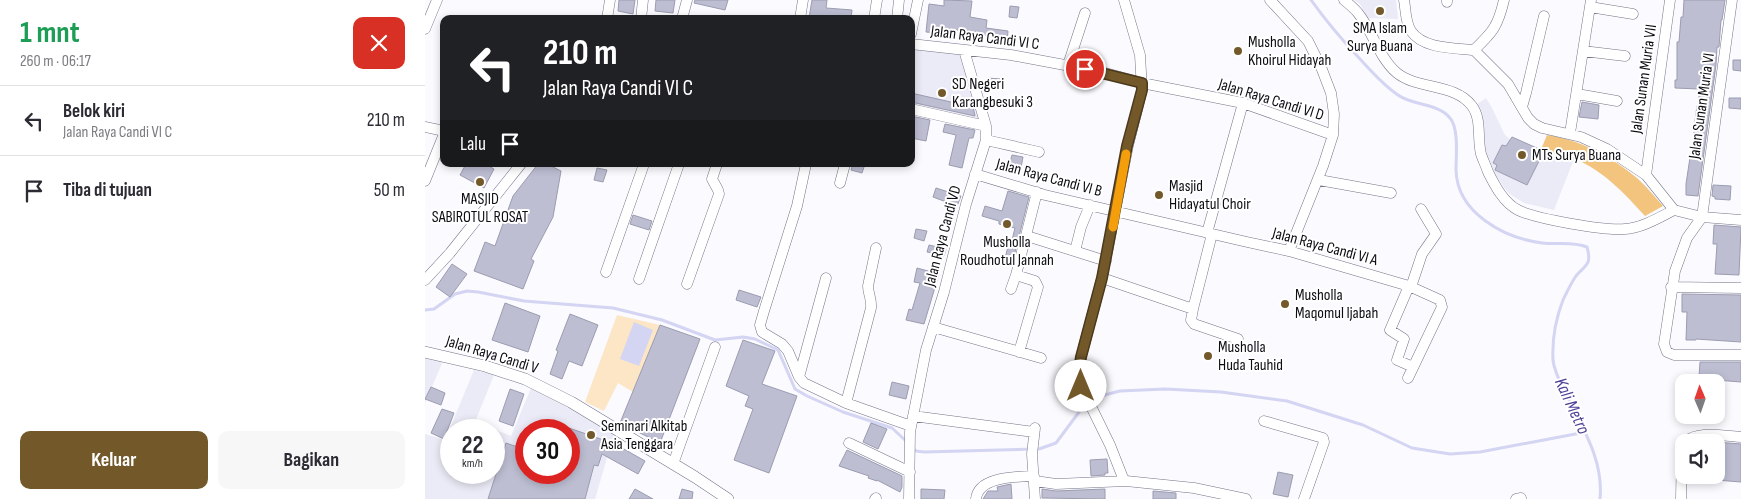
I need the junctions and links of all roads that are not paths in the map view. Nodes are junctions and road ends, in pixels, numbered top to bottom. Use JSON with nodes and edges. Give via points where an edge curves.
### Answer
{"nodes":[{"id":1,"x":437,"y":0,"type":"edge"},
{"id":2,"x":611,"y":0,"type":"edge"},
{"id":3,"x":643,"y":0,"type":"edge"},
{"id":4,"x":687,"y":0,"type":"edge"},
{"id":5,"x":803,"y":0,"type":"edge"},
{"id":6,"x":877,"y":0,"type":"edge"},
{"id":7,"x":899,"y":0,"type":"edge"},
{"id":8,"x":918,"y":0,"type":"edge"},
{"id":9,"x":1124,"y":0,"type":"edge"},
{"id":10,"x":1270,"y":0,"type":"edge"},
{"id":11,"x":1344,"y":0,"type":"edge"},
{"id":12,"x":1404,"y":0,"type":"edge"},
{"id":13,"x":1504,"y":0,"type":"edge"},
{"id":14,"x":1670,"y":0,"type":"edge"},
{"id":15,"x":1732,"y":0,"type":"edge"},
{"id":16,"x":1591,"y":4,"type":"edge"},
{"id":17,"x":1085,"y":13,"type":"dead end"},
{"id":18,"x":1633,"y":14,"type":"dead end"},
{"id":19,"x":608,"y":15,"type":"edge"},
{"id":20,"x":641,"y":15,"type":"edge"},
{"id":21,"x":683,"y":15,"type":"edge"},
{"id":22,"x":800,"y":15,"type":"edge"},
{"id":23,"x":875,"y":15,"type":"edge"},
{"id":24,"x":897,"y":15,"type":"edge"},
{"id":25,"x":915,"y":15,"type":"edge"},
{"id":26,"x":1544,"y":16,"type":"dead end"},
{"id":27,"x":425,"y":29,"type":"edge"},
{"id":28,"x":915,"y":44,"type":"edge"},
{"id":29,"x":964,"y":50,"type":"junction"},
{"id":30,"x":1473,"y":50,"type":"junction"},
{"id":31,"x":1583,"y":51,"type":"junction"},
{"id":32,"x":1625,"y":56,"type":"dead end"},
{"id":33,"x":1068,"y":65,"type":"junction"},
{"id":34,"x":1142,"y":83,"type":"junction"},
{"id":35,"x":1577,"y":94,"type":"junction"},
{"id":36,"x":1617,"y":101,"type":"dead end"},
{"id":37,"x":1243,"y":103,"type":"junction"},
{"id":38,"x":1522,"y":106,"type":"junction"},
{"id":39,"x":915,"y":110,"type":"edge"},
{"id":40,"x":986,"y":126,"type":"junction"},
{"id":41,"x":425,"y":127,"type":"edge"},
{"id":42,"x":440,"y":131,"type":"edge"},
{"id":43,"x":1570,"y":133,"type":"junction"},
{"id":44,"x":1333,"y":135,"type":"junction"},
{"id":45,"x":986,"y":140,"type":"junction"},
{"id":46,"x":440,"y":142,"type":"edge"},
{"id":47,"x":1039,"y":152,"type":"dead end"},
{"id":48,"x":519,"y":167,"type":"edge"},
{"id":49,"x":643,"y":167,"type":"edge"},
{"id":50,"x":678,"y":167,"type":"edge"},
{"id":51,"x":716,"y":167,"type":"edge"},
{"id":52,"x":805,"y":167,"type":"edge"},
{"id":53,"x":844,"y":167,"type":"edge"},
{"id":54,"x":975,"y":174,"type":"junction"},
{"id":55,"x":1646,"y":175,"type":"junction"},
{"id":56,"x":1319,"y":180,"type":"junction"},
{"id":57,"x":425,"y":181,"type":"edge"},
{"id":58,"x":840,"y":183,"type":"dead end"},
{"id":59,"x":1037,"y":192,"type":"junction"},
{"id":60,"x":1391,"y":193,"type":"dead end"},
{"id":61,"x":1090,"y":205,"type":"junction"},
{"id":62,"x":1421,"y":209,"type":"dead end"},
{"id":63,"x":1674,"y":210,"type":"junction"},
{"id":64,"x":1116,"y":211,"type":"junction"},
{"id":65,"x":1702,"y":217,"type":"junction"},
{"id":66,"x":1741,"y":220,"type":"edge"},
{"id":67,"x":1209,"y":233,"type":"junction"},
{"id":68,"x":1027,"y":236,"type":"junction"},
{"id":69,"x":876,"y":248,"type":"dead end"},
{"id":70,"x":1075,"y":251,"type":"junction"},
{"id":71,"x":1289,"y":251,"type":"junction"},
{"id":72,"x":1106,"y":261,"type":"junction"},
{"id":73,"x":606,"y":272,"type":"dead end"},
{"id":74,"x":1016,"y":275,"type":"junction"},
{"id":75,"x":826,"y":278,"type":"dead end"},
{"id":76,"x":1102,"y":278,"type":"junction"},
{"id":77,"x":639,"y":279,"type":"dead end"},
{"id":78,"x":425,"y":280,"type":"edge"},
{"id":79,"x":687,"y":284,"type":"dead end"},
{"id":80,"x":1410,"y":286,"type":"junction"},
{"id":81,"x":1671,"y":287,"type":"junction"},
{"id":82,"x":1741,"y":288,"type":"edge"},
{"id":83,"x":1011,"y":289,"type":"dead end"},
{"id":84,"x":1193,"y":309,"type":"junction"},
{"id":85,"x":933,"y":327,"type":"junction"},
{"id":86,"x":1238,"y":339,"type":"dead end"},
{"id":87,"x":715,"y":347,"type":"dead end"},
{"id":88,"x":425,"y":352,"type":"edge"},
{"id":89,"x":1019,"y":352,"type":"junction"},
{"id":90,"x":1741,"y":355,"type":"edge"},
{"id":91,"x":1041,"y":358,"type":"dead end"},
{"id":92,"x":1413,"y":367,"type":"junction"},
{"id":93,"x":799,"y":377,"type":"junction"},
{"id":94,"x":1408,"y":378,"type":"dead end"},
{"id":95,"x":846,"y":403,"type":"junction"},
{"id":96,"x":1264,"y":421,"type":"dead end"},
{"id":97,"x":912,"y":424,"type":"junction"},
{"id":98,"x":1725,"y":436,"type":"edge"},
{"id":99,"x":1741,"y":437,"type":"edge"},
{"id":100,"x":849,"y":443,"type":"dead end"},
{"id":101,"x":673,"y":464,"type":"junction"},
{"id":102,"x":910,"y":472,"type":"junction"},
{"id":103,"x":1034,"y":479,"type":"junction"},
{"id":104,"x":1126,"y":481,"type":"junction"},
{"id":105,"x":1681,"y":484,"type":"edge"},
{"id":106,"x":1194,"y":494,"type":"edge"},
{"id":107,"x":1234,"y":498,"type":"edge"},
{"id":108,"x":728,"y":499,"type":"edge"},
{"id":109,"x":909,"y":499,"type":"edge"},
{"id":110,"x":976,"y":499,"type":"edge"},
{"id":111,"x":1035,"y":499,"type":"edge"},
{"id":112,"x":1246,"y":499,"type":"edge"},
{"id":113,"x":1304,"y":499,"type":"edge"},
{"id":114,"x":1681,"y":499,"type":"edge"}],
"edges":[{"from":1,"to":27,"type":"street"},
{"from":2,"to":19,"type":"street"},
{"from":3,"to":20,"type":"street"},
{"from":4,"to":21,"type":"street"},
{"from":5,"to":22,"type":"street"},
{"from":6,"to":23,"type":"street"},
{"from":7,"to":24,"type":"street"},
{"from":8,"to":25,"type":"street"},
{"from":9,"to":34,"type":"street","via":[[1140,55]]},
{"from":10,"to":44,"type":"street","via":[[1308,41],[1321,67],[1333,102]]},
{"from":11,"to":63,"type":"street","via":[[1359,14],[1383,57],[1398,74],[1451,92],[1473,107],[1481,154],[1488,172],[1506,201],[1518,210],[1538,217],[1621,229],[1635,227]]},
{"from":12,"to":30,"type":"street","via":[[1407,23],[1421,40]]},
{"from":13,"to":30,"type":"street","via":[[1494,29]]},
{"from":14,"to":55,"type":"street","name":"Jalan Sunan Muria VII"},
{"from":15,"to":65,"type":"street","name":"Jalan Sunan Muria VI"},
{"from":16,"to":18,"type":"street"},
{"from":16,"to":31,"type":"street"},
{"from":17,"to":33,"type":"street"},
{"from":26,"to":38,"type":"street"},
{"from":28,"to":29,"type":"street","name":"Jalan Raya Candi VI C"},
{"from":29,"to":33,"type":"street","name":"Jalan Raya Candi VI C"},
{"from":29,"to":40,"type":"street","name":"Jalan Raya Candi VD"},
{"from":30,"to":38,"type":"street","via":[[1509,84]]},
{"from":31,"to":32,"type":"street"},
{"from":31,"to":35,"type":"street"},
{"from":33,"to":34,"type":"street","name":"Jalan Raya Candi VI C"},
{"from":34,"to":37,"type":"street","name":"Jalan Raya Candi VI D"},
{"from":34,"to":64,"type":"street"},
{"from":35,"to":36,"type":"street"},
{"from":35,"to":43,"type":"street"},
{"from":37,"to":44,"type":"street","name":"Jalan Raya Candi VI D"},
{"from":37,"to":67,"type":"street"},
{"from":38,"to":43,"type":"street","via":[[1534,124]]},
{"from":39,"to":40,"type":"street"},
{"from":40,"to":45,"type":"street","name":"Jalan Raya Candi VD"},
{"from":41,"to":42,"type":"street"},
{"from":43,"to":55,"type":"street","via":[[1607,149]]},
{"from":44,"to":56,"type":"street"},
{"from":45,"to":47,"type":"street"},
{"from":45,"to":54,"type":"street","name":"Jalan Raya Candi VD"},
{"from":46,"to":57,"type":"street"},
{"from":48,"to":78,"type":"street"},
{"from":49,"to":73,"type":"street"},
{"from":50,"to":77,"type":"street"},
{"from":51,"to":79,"type":"street","via":[[712,179],[719,194]]},
{"from":52,"to":93,"type":"street","via":[[797,206],[760,325],[762,332],[788,351]]},
{"from":53,"to":58,"type":"street"},
{"from":54,"to":59,"type":"street","name":"Jalan Raya Candi VI B"},
{"from":54,"to":85,"type":"street","name":"Jalan Raya Candi VD"},
{"from":55,"to":63,"type":"street"},
{"from":56,"to":60,"type":"street"},
{"from":56,"to":71,"type":"street"},
{"from":59,"to":61,"type":"street","name":"Jalan Raya Candi VI B"},
{"from":59,"to":68,"type":"street"},
{"from":61,"to":64,"type":"street","name":"Jalan Raya Candi VI B"},
{"from":61,"to":70,"type":"street"},
{"from":62,"to":80,"type":"street","via":[[1436,234],[1422,254]]},
{"from":63,"to":65,"type":"street"},
{"from":64,"to":67,"type":"street","name":"Jalan Raya Candi VI A"},
{"from":64,"to":72,"type":"street"},
{"from":65,"to":66,"type":"street"},
{"from":65,"to":81,"type":"street","via":[[1680,253]]},
{"from":67,"to":71,"type":"street","name":"Jalan Raya Candi VI A"},
{"from":67,"to":84,"type":"street"},
{"from":68,"to":70,"type":"street"},
{"from":68,"to":74,"type":"street"},
{"from":69,"to":95,"type":"street","via":[[868,286],[871,308]]},
{"from":70,"to":72,"type":"street"},
{"from":71,"to":80,"type":"street","name":"Jalan Raya Candi VI A"},
{"from":72,"to":76,"type":"street"},
{"from":74,"to":83,"type":"street"},
{"from":74,"to":89,"type":"street","via":[[1035,281],[1038,287]]},
{"from":75,"to":93,"type":"street"},
{"from":76,"to":84,"type":"street"},
{"from":76,"to":104,"type":"street","via":[[1078,377]]},
{"from":80,"to":92,"type":"street","via":[[1390,329],[1404,338],[1397,360]]},
{"from":80,"to":92,"type":"street","name":"Jalan Raya Candi VI A","via":[[1440,300],[1442,304]]},
{"from":81,"to":82,"type":"street"},
{"from":81,"to":90,"type":"street","via":[[1664,344],[1667,352],[1674,355]]},
{"from":84,"to":86,"type":"street","via":[[1191,320],[1194,324]]},
{"from":85,"to":89,"type":"street"},
{"from":85,"to":97,"type":"street","name":"Jalan Raya Candi VD","via":[[925,350]]},
{"from":87,"to":101,"type":"street"},
{"from":88,"to":101,"type":"street","name":"Jalan Raya Candi V","via":[[525,379],[571,402]]},
{"from":89,"to":91,"type":"street"},
{"from":92,"to":94,"type":"street","name":"Jalan Raya Candi VI A"},
{"from":93,"to":95,"type":"street","via":[[811,387]]},
{"from":95,"to":97,"type":"street"},
{"from":96,"to":113,"type":"street","via":[[1323,438]]},
{"from":97,"to":102,"type":"street","name":"Jalan Raya Candi VD"},
{"from":97,"to":103,"type":"street","via":[[1034,434]]},
{"from":98,"to":99,"type":"street"},
{"from":100,"to":102,"type":"street"},
{"from":101,"to":108,"type":"street","name":"Jalan Raya Candi V"},
{"from":102,"to":109,"type":"street","name":"Jalan Raya Candi VD"},
{"from":103,"to":104,"type":"street","via":[[1056,484]]},
{"from":103,"to":110,"type":"street","via":[[1000,478],[978,491]]},
{"from":103,"to":111,"type":"street"},
{"from":104,"to":106,"type":"street"},
{"from":105,"to":114,"type":"street"},
{"from":106,"to":107,"type":"street"},
{"from":107,"to":112,"type":"street"}]}
